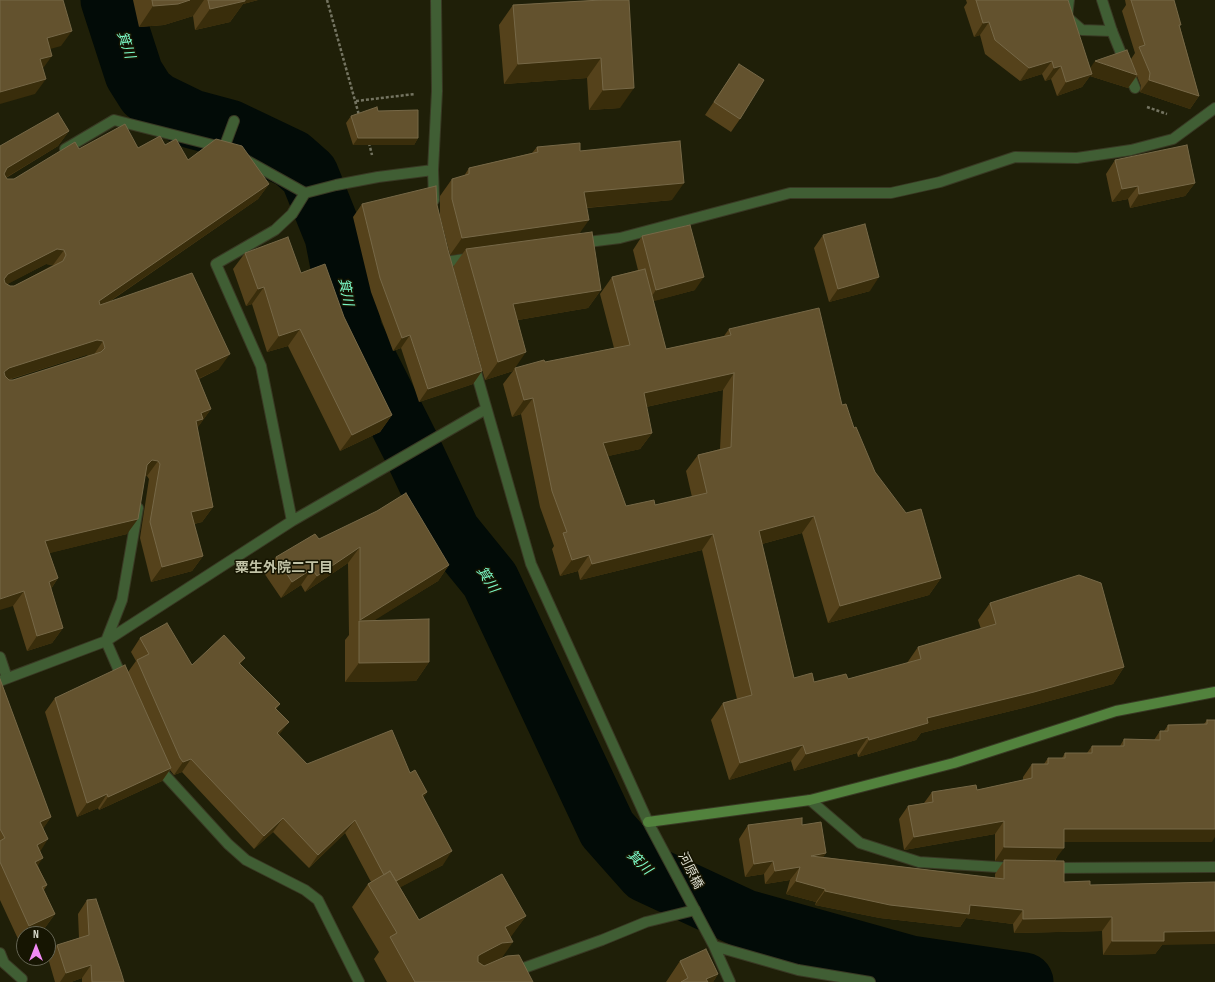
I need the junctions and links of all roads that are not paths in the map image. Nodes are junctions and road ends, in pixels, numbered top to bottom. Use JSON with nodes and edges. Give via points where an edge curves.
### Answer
{"nodes":[{"id":1,"x":436,"y":0,"type":"edge"},
{"id":2,"x":1069,"y":0,"type":"edge"},
{"id":3,"x":1102,"y":0,"type":"edge"},
{"id":4,"x":1112,"y":31,"type":"junction"},
{"id":5,"x":1136,"y":88,"type":"edge"},
{"id":6,"x":1215,"y":108,"type":"edge"},
{"id":7,"x":234,"y":121,"type":"dead end"},
{"id":8,"x":231,"y":152,"type":"junction"},
{"id":9,"x":56,"y":155,"type":"edge"},
{"id":10,"x":433,"y":170,"type":"junction"},
{"id":11,"x":307,"y":192,"type":"junction"},
{"id":12,"x":434,"y":209,"type":"edge"},
{"id":13,"x":567,"y":245,"type":"edge"},
{"id":14,"x":483,"y":257,"type":"edge"},
{"id":15,"x":445,"y":262,"type":"edge"},
{"id":16,"x":472,"y":357,"type":"edge"},
{"id":17,"x":486,"y":409,"type":"junction"},
{"id":18,"x":140,"y":496,"type":"edge"},
{"id":19,"x":292,"y":521,"type":"junction"},
{"id":20,"x":106,"y":641,"type":"junction"},
{"id":21,"x":0,"y":657,"type":"edge"},
{"id":22,"x":4,"y":679,"type":"edge"},
{"id":23,"x":128,"y":690,"type":"edge"},
{"id":24,"x":1215,"y":692,"type":"edge"},
{"id":25,"x":156,"y":754,"type":"edge"},
{"id":26,"x":810,"y":800,"type":"junction"},
{"id":27,"x":648,"y":822,"type":"junction"},
{"id":28,"x":1215,"y":867,"type":"edge"},
{"id":29,"x":1022,"y":868,"type":"edge"},
{"id":30,"x":1038,"y":868,"type":"edge"},
{"id":31,"x":693,"y":906,"type":"junction"},
{"id":32,"x":714,"y":946,"type":"junction"},
{"id":33,"x":0,"y":953,"type":"edge"},
{"id":34,"x":505,"y":970,"type":"edge"},
{"id":35,"x":22,"y":979,"type":"dead end"},
{"id":36,"x":359,"y":982,"type":"edge"},
{"id":37,"x":730,"y":982,"type":"edge"},
{"id":38,"x":870,"y":982,"type":"edge"}],
"edges":[{"from":1,"to":10,"type":"street","via":[[437,91]]},
{"from":2,"to":4,"type":"street","via":[[1067,17],[1082,30]]},
{"from":3,"to":4,"type":"street"},
{"from":4,"to":5,"type":"street"},
{"from":6,"to":13,"type":"street","via":[[1173,139],[1131,150],[1077,158],[1015,157],[940,182],[891,193],[790,194],[620,238]]},
{"from":7,"to":8,"type":"street"},
{"from":8,"to":9,"type":"street","via":[[114,120]]},
{"from":8,"to":11,"type":"street"},
{"from":10,"to":11,"type":"street"},
{"from":10,"to":12,"type":"street"},
{"from":11,"to":19,"type":"street","via":[[292,214],[275,230],[216,264],[261,366]]},
{"from":14,"to":15,"type":"street"},
{"from":16,"to":17,"type":"street","name":"河原橋"},
{"from":17,"to":19,"type":"street"},
{"from":17,"to":27,"type":"street","name":"河原橋","via":[[531,564]]},
{"from":18,"to":20,"type":"street","via":[[122,600]]},
{"from":19,"to":20,"type":"street"},
{"from":20,"to":22,"type":"street"},
{"from":20,"to":23,"type":"street"},
{"from":21,"to":22,"type":"street"},
{"from":24,"to":26,"type":"street","via":[[1116,710],[954,763]]},
{"from":25,"to":36,"type":"street","via":[[165,775],[228,844],[246,860],[305,890],[318,900]]},
{"from":26,"to":27,"type":"street"},
{"from":26,"to":29,"type":"street","via":[[860,843],[919,862]]},
{"from":27,"to":31,"type":"street","name":"河原橋"},
{"from":28,"to":30,"type":"street"},
{"from":31,"to":32,"type":"street","name":"河原橋"},
{"from":31,"to":34,"type":"street","via":[[521,969]]},
{"from":32,"to":37,"type":"street","name":"河原橋"},
{"from":32,"to":38,"type":"street","via":[[798,970]]},
{"from":33,"to":35,"type":"street","via":[[4,963]]}]}
